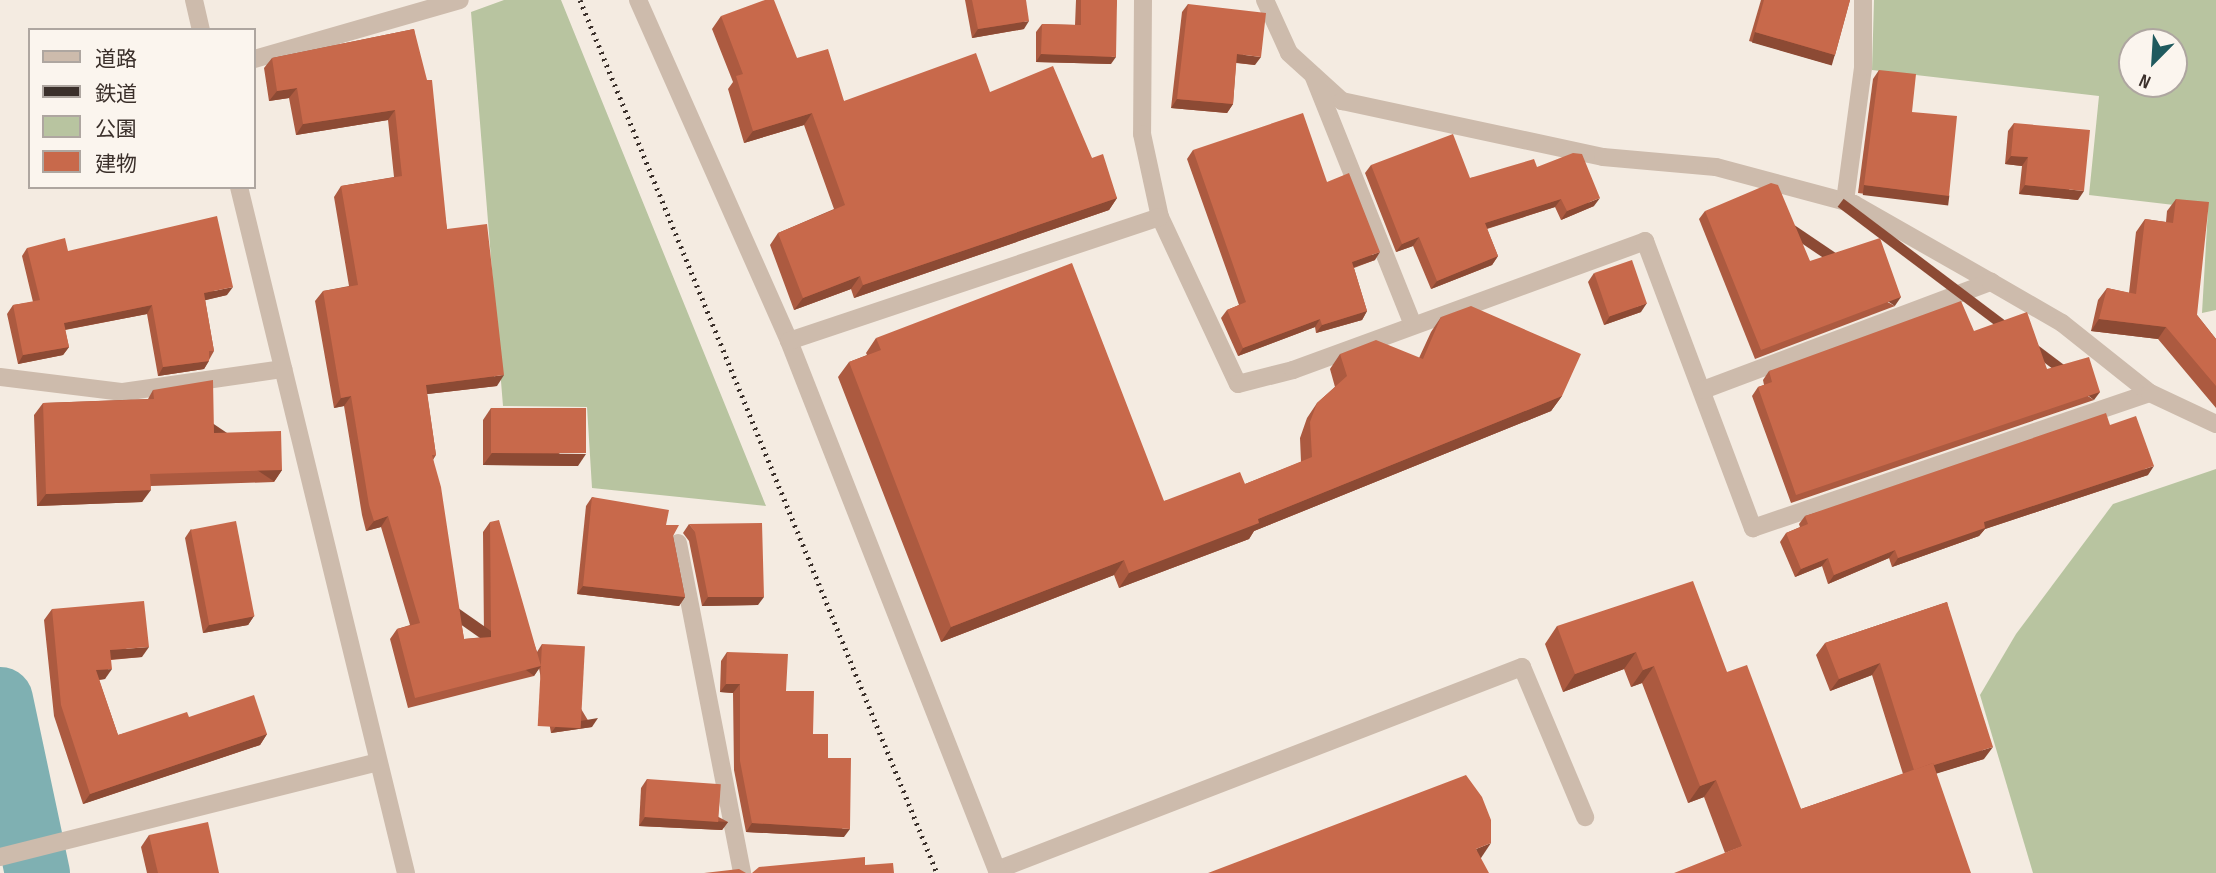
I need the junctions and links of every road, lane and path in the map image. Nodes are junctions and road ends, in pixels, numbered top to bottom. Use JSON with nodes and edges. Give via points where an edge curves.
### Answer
{"nodes":[{"id":1,"x":194,"y":0,"type":"edge"},
{"id":2,"x":460,"y":0,"type":"edge"},
{"id":3,"x":638,"y":0,"type":"edge"},
{"id":4,"x":1143,"y":0,"type":"edge"},
{"id":5,"x":1265,"y":0,"type":"edge"},
{"id":6,"x":1863,"y":0,"type":"edge"},
{"id":7,"x":201,"y":28,"type":"edge"},
{"id":8,"x":256,"y":58,"type":"edge"},
{"id":9,"x":1313,"y":75,"type":"junction"},
{"id":10,"x":239,"y":189,"type":"edge"},
{"id":11,"x":1844,"y":201,"type":"junction"},
{"id":12,"x":1160,"y":217,"type":"junction"},
{"id":13,"x":1991,"y":282,"type":"junction"},
{"id":14,"x":1413,"y":325,"type":"junction"},
{"id":15,"x":789,"y":341,"type":"junction"},
{"id":16,"x":283,"y":369,"type":"junction"},
{"id":17,"x":0,"y":377,"type":"edge"},
{"id":18,"x":1703,"y":390,"type":"junction"},
{"id":19,"x":2150,"y":393,"type":"junction"},
{"id":20,"x":2216,"y":424,"type":"edge"},
{"id":21,"x":678,"y":543,"type":"edge"},
{"id":22,"x":378,"y":762,"type":"junction"},
{"id":23,"x":1585,"y":817,"type":"dead end"},
{"id":24,"x":0,"y":858,"type":"edge"},
{"id":25,"x":997,"y":872,"type":"edge"},
{"id":26,"x":406,"y":873,"type":"edge"},
{"id":27,"x":742,"y":873,"type":"edge"}],
"edges":[{"from":1,"to":7,"type":"street"},
{"from":2,"to":8,"type":"street"},
{"from":3,"to":15,"type":"street"},
{"from":4,"to":12,"type":"street","via":[[1142,134]]},
{"from":5,"to":9,"type":"street","via":[[1289,53]]},
{"from":6,"to":11,"type":"street","via":[[1863,67]]},
{"from":9,"to":11,"type":"street","via":[[1342,101],[1603,157],[1716,167]]},
{"from":9,"to":14,"type":"street"},
{"from":10,"to":16,"type":"street"},
{"from":11,"to":13,"type":"street"},
{"from":12,"to":14,"type":"street","via":[[1238,384],[1293,370]]},
{"from":12,"to":15,"type":"street"},
{"from":13,"to":18,"type":"street"},
{"from":13,"to":19,"type":"street","via":[[2062,323]]},
{"from":14,"to":18,"type":"street","via":[[1645,241]]},
{"from":15,"to":25,"type":"street"},
{"from":16,"to":17,"type":"street","via":[[123,392]]},
{"from":16,"to":22,"type":"street"},
{"from":18,"to":19,"type":"street","via":[[1754,528]]},
{"from":19,"to":20,"type":"street"},
{"from":21,"to":27,"type":"street"},
{"from":22,"to":24,"type":"street"},
{"from":22,"to":26,"type":"street"},
{"from":23,"to":25,"type":"street","via":[[1522,667]]}]}
